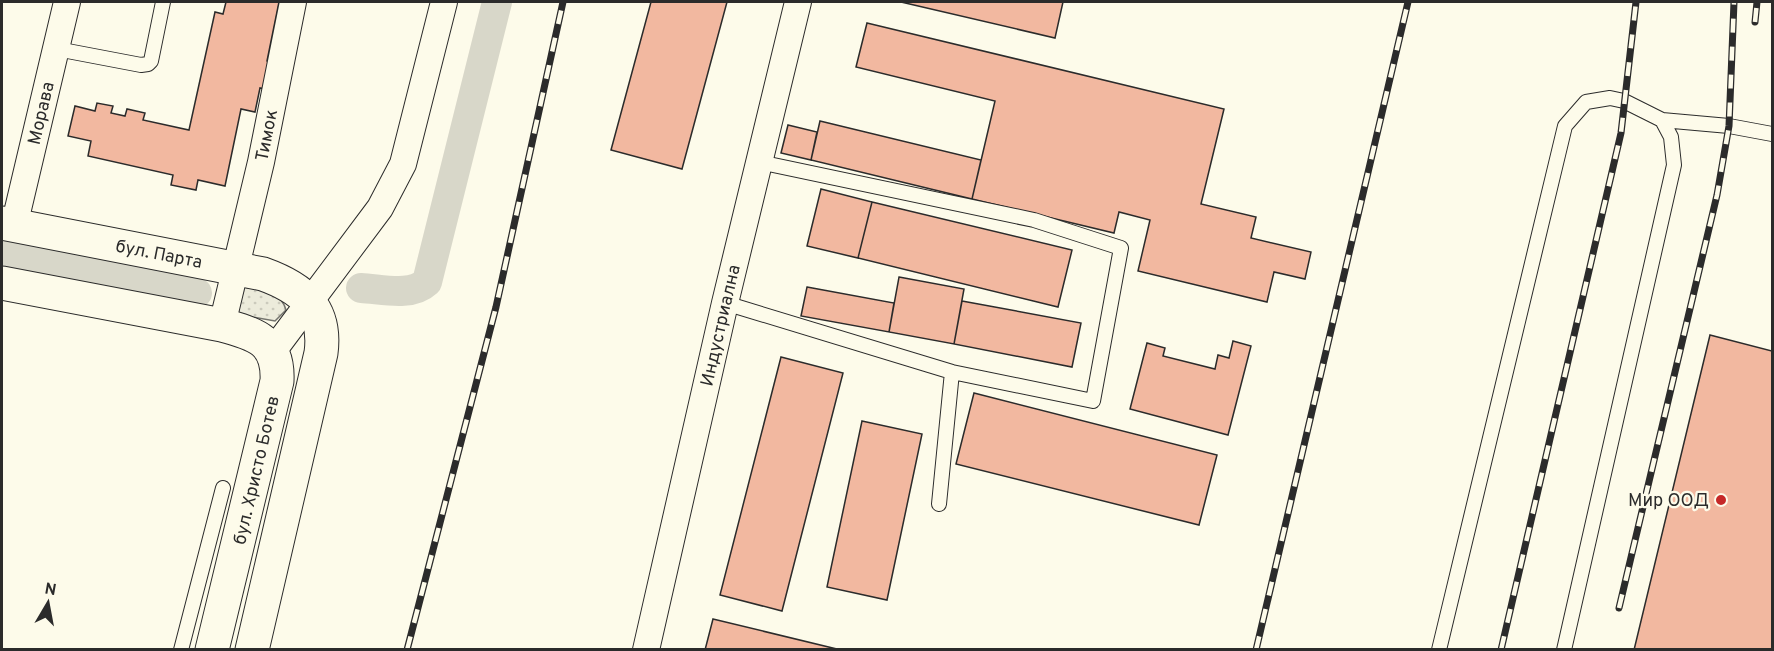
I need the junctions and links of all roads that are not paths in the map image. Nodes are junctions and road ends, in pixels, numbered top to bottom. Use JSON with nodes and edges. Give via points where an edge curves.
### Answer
{"nodes":[{"id":1,"x":67,"y":2,"type":"edge"},
{"id":2,"x":163,"y":2,"type":"edge"},
{"id":3,"x":293,"y":2,"type":"edge"},
{"id":4,"x":444,"y":2,"type":"edge"},
{"id":5,"x":798,"y":2,"type":"edge"},
{"id":6,"x":57,"y":49,"type":"junction"},
{"id":7,"x":1662,"y":120,"type":"junction"},
{"id":8,"x":1773,"y":134,"type":"edge"},
{"id":9,"x":759,"y":162,"type":"junction"},
{"id":10,"x":8,"y":225,"type":"edge"},
{"id":11,"x":235,"y":268,"type":"junction"},
{"id":12,"x":2,"y":284,"type":"edge"},
{"id":13,"x":310,"y":300,"type":"junction"},
{"id":14,"x":725,"y":303,"type":"junction"},
{"id":15,"x":222,"y":325,"type":"junction"},
{"id":16,"x":273,"y":351,"type":"junction"},
{"id":17,"x":952,"y":372,"type":"junction"},
{"id":18,"x":223,"y":488,"type":"dead end"},
{"id":19,"x":939,"y":504,"type":"dead end"},
{"id":20,"x":219,"y":563,"type":"junction"},
{"id":21,"x":181,"y":650,"type":"edge"},
{"id":22,"x":212,"y":650,"type":"edge"},
{"id":23,"x":252,"y":650,"type":"edge"},
{"id":24,"x":646,"y":650,"type":"edge"},
{"id":25,"x":1439,"y":650,"type":"edge"},
{"id":26,"x":1564,"y":650,"type":"edge"}],
"edges":[{"from":1,"to":6,"type":"street","name":"Морава"},
{"from":2,"to":6,"type":"lane","via":[[148,64]]},
{"from":3,"to":11,"type":"street","name":"Тимок"},
{"from":4,"to":13,"type":"street","via":[[403,164],[380,208]]},
{"from":5,"to":9,"type":"street","name":"Индустриална"},
{"from":6,"to":10,"type":"street","name":"Морава"},
{"from":7,"to":8,"type":"lane"},
{"from":7,"to":25,"type":"lane","via":[[1610,98],[1586,102],[1565,126]]},
{"from":7,"to":26,"type":"lane","via":[[1671,137],[1674,165]]},
{"from":9,"to":14,"type":"street","name":"Индустриална"},
{"from":9,"to":17,"type":"lane","via":[[1034,220],[1121,249],[1094,401]]},
{"from":10,"to":11,"type":"main road","name":"бул. Парта"},
{"from":11,"to":13,"type":"main road","name":"бул. Парта","via":[[281,280]]},
{"from":11,"to":15,"type":"street","name":"Тимок"},
{"from":12,"to":15,"type":"main road"},
{"from":13,"to":16,"type":"street"},
{"from":13,"to":23,"type":"main road","name":"бул. Христо Ботев","via":[[320,324],[321,353]]},
{"from":14,"to":17,"type":"lane"},
{"from":14,"to":24,"type":"street","name":"Индустриална"},
{"from":15,"to":16,"type":"main road","via":[[261,339]]},
{"from":16,"to":20,"type":"main road","name":"бул. Христо Ботев","via":[[277,381]]},
{"from":17,"to":19,"type":"lane"},
{"from":18,"to":20,"type":"lane"},
{"from":20,"to":21,"type":"lane"},
{"from":20,"to":22,"type":"main road","name":"бул. Христо Ботев"}]}
